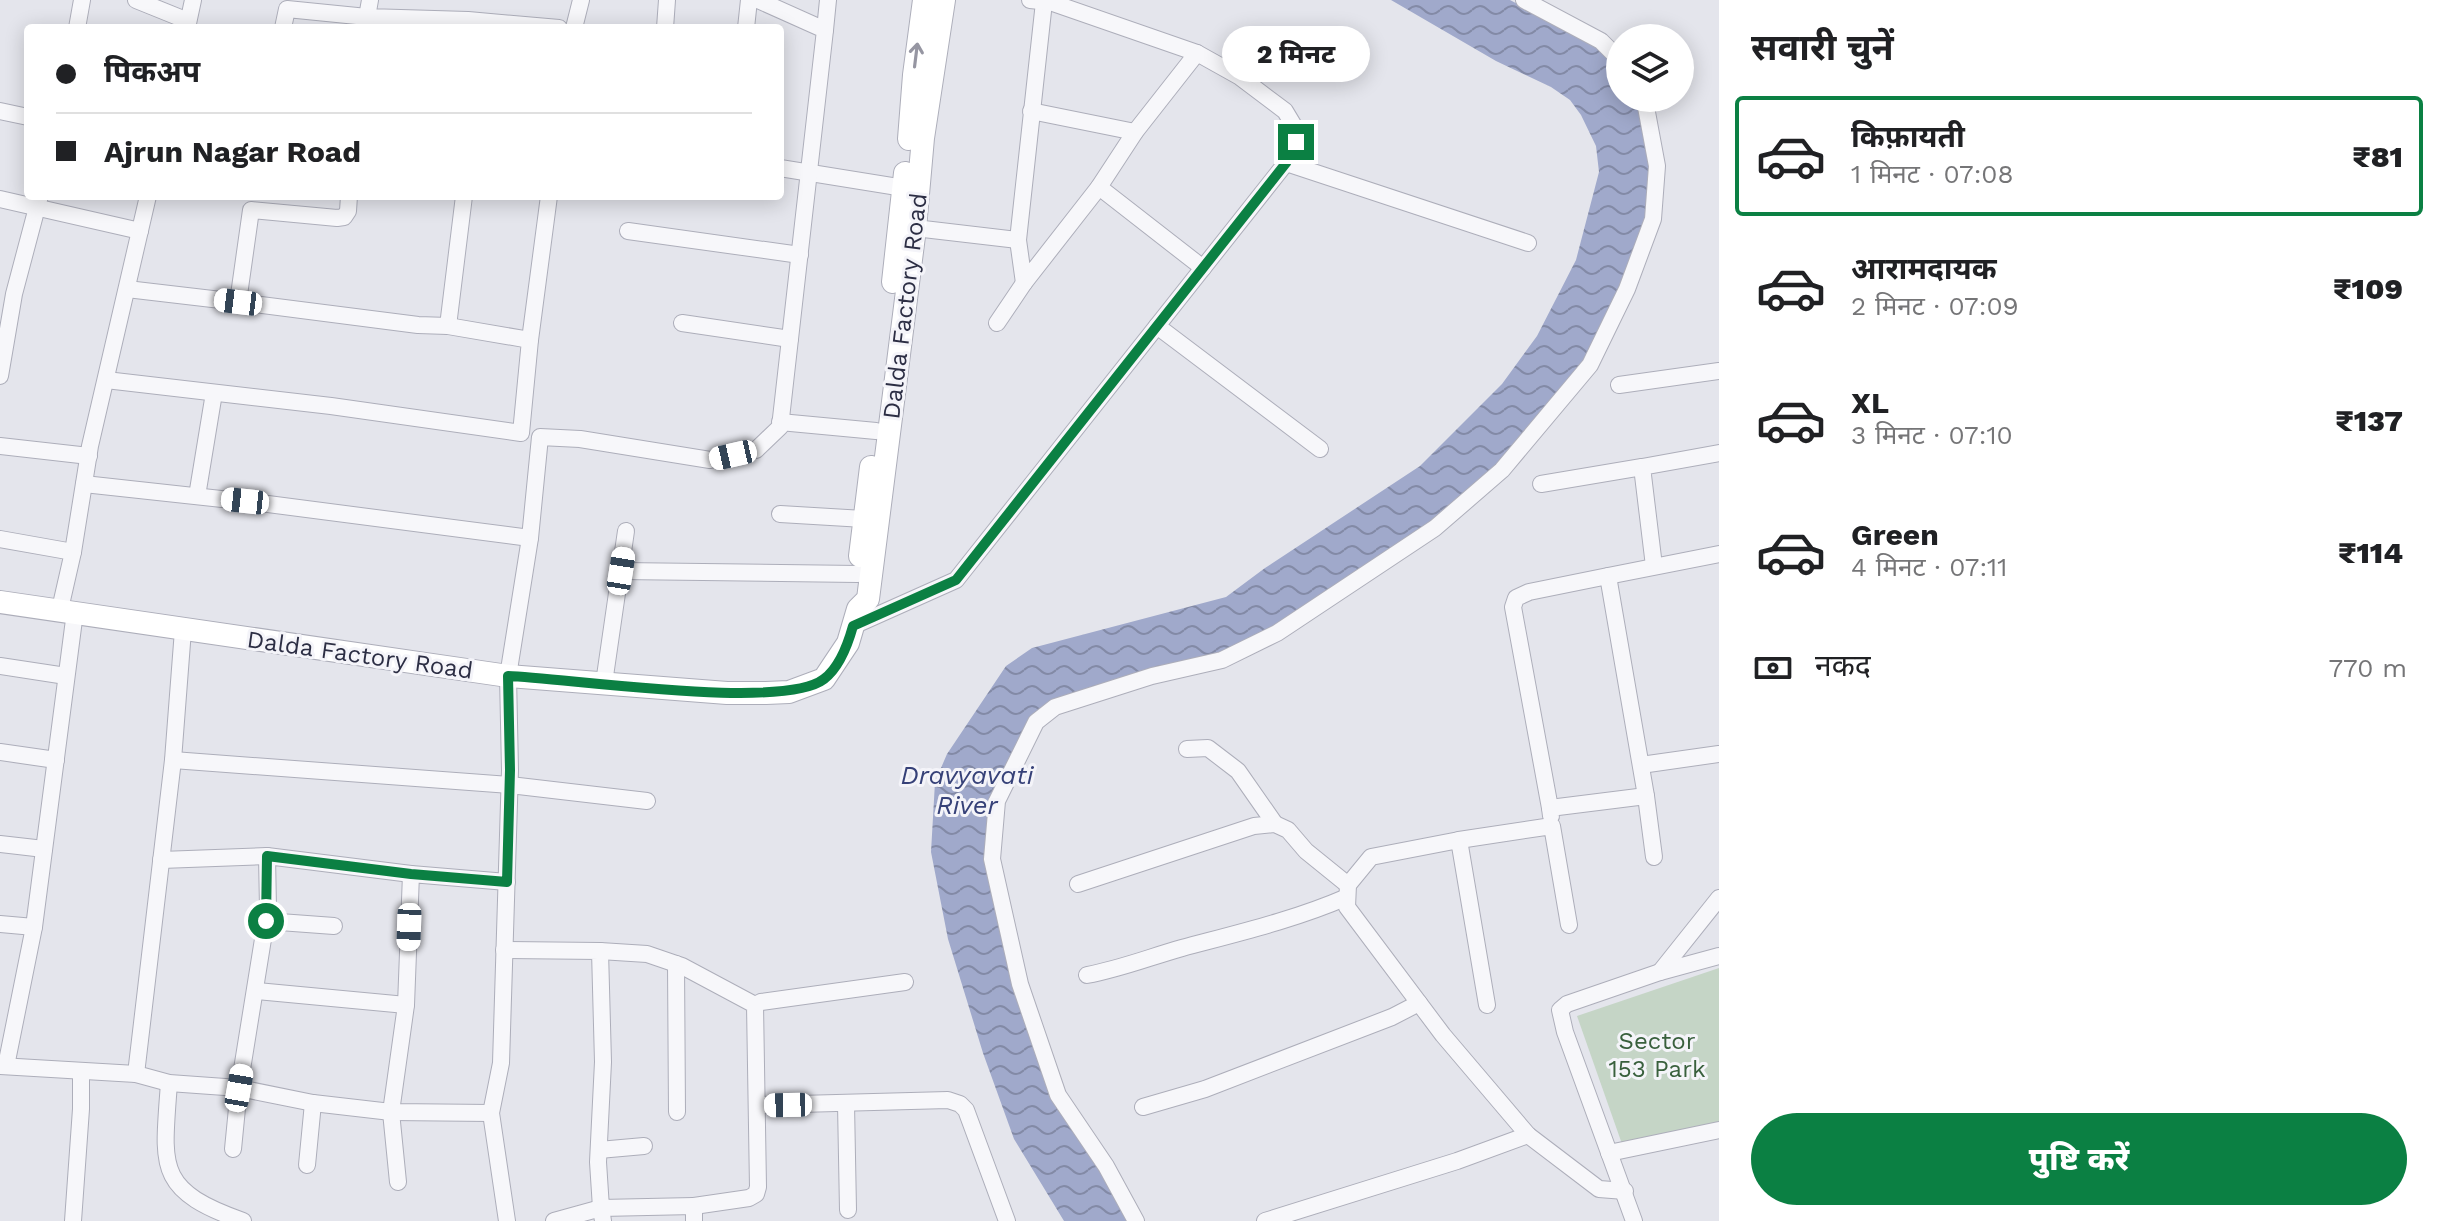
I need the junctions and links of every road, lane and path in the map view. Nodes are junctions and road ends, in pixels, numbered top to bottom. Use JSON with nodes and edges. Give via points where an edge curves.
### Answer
{"nodes":[{"id":1,"x":82,"y":0,"type":"edge"},
{"id":2,"x":136,"y":0,"type":"edge"},
{"id":3,"x":193,"y":0,"type":"edge"},
{"id":4,"x":581,"y":0,"type":"edge"},
{"id":5,"x":667,"y":0,"type":"edge"},
{"id":6,"x":749,"y":0,"type":"edge"},
{"id":7,"x":758,"y":0,"type":"edge"},
{"id":8,"x":828,"y":0,"type":"edge"},
{"id":9,"x":924,"y":0,"type":"edge"},
{"id":10,"x":944,"y":0,"type":"edge"},
{"id":11,"x":1524,"y":0,"type":"edge"},
{"id":12,"x":1037,"y":1,"type":"edge"},
{"id":13,"x":288,"y":4,"type":"edge"},
{"id":14,"x":369,"y":8,"type":"edge"},
{"id":15,"x":78,"y":24,"type":"edge"},
{"id":16,"x":187,"y":24,"type":"edge"},
{"id":17,"x":284,"y":24,"type":"edge"},
{"id":18,"x":514,"y":24,"type":"edge"},
{"id":19,"x":575,"y":24,"type":"edge"},
{"id":20,"x":665,"y":24,"type":"edge"},
{"id":21,"x":746,"y":24,"type":"edge"},
{"id":22,"x":825,"y":30,"type":"junction"},
{"id":23,"x":1606,"y":48,"type":"edge"},
{"id":24,"x":1197,"y":53,"type":"junction"},
{"id":25,"x":0,"y":111,"type":"edge"},
{"id":26,"x":1031,"y":111,"type":"junction"},
{"id":27,"x":1647,"y":112,"type":"edge"},
{"id":28,"x":24,"y":116,"type":"edge"},
{"id":29,"x":1135,"y":132,"type":"junction"},
{"id":30,"x":1286,"y":163,"type":"junction"},
{"id":31,"x":784,"y":168,"type":"edge"},
{"id":32,"x":810,"y":171,"type":"junction"},
{"id":33,"x":1099,"y":187,"type":"junction"},
{"id":34,"x":904,"y":188,"type":"junction"},
{"id":35,"x":0,"y":199,"type":"edge"},
{"id":36,"x":147,"y":200,"type":"edge"},
{"id":37,"x":349,"y":200,"type":"edge"},
{"id":38,"x":464,"y":200,"type":"edge"},
{"id":39,"x":548,"y":200,"type":"edge"},
{"id":40,"x":38,"y":202,"type":"edge"},
{"id":41,"x":252,"y":203,"type":"edge"},
{"id":42,"x":915,"y":228,"type":"junction"},
{"id":43,"x":140,"y":231,"type":"junction"},
{"id":44,"x":628,"y":231,"type":"dead end"},
{"id":45,"x":1018,"y":240,"type":"junction"},
{"id":46,"x":1528,"y":243,"type":"dead end"},
{"id":47,"x":800,"y":255,"type":"junction"},
{"id":48,"x":1203,"y":268,"type":"junction"},
{"id":49,"x":1024,"y":283,"type":"junction"},
{"id":50,"x":127,"y":289,"type":"junction"},
{"id":51,"x":238,"y":302,"type":"junction"},
{"id":52,"x":682,"y":323,"type":"dead end"},
{"id":53,"x":997,"y":323,"type":"dead end"},
{"id":54,"x":448,"y":326,"type":"junction"},
{"id":55,"x":1157,"y":326,"type":"junction"},
{"id":56,"x":790,"y":339,"type":"junction"},
{"id":57,"x":530,"y":340,"type":"junction"},
{"id":58,"x":1719,"y":371,"type":"edge"},
{"id":59,"x":0,"y":376,"type":"edge"},
{"id":60,"x":106,"y":380,"type":"junction"},
{"id":61,"x":1619,"y":385,"type":"dead end"},
{"id":62,"x":214,"y":393,"type":"junction"},
{"id":63,"x":780,"y":422,"type":"junction"},
{"id":64,"x":876,"y":431,"type":"junction"},
{"id":65,"x":521,"y":433,"type":"junction"},
{"id":66,"x":540,"y":437,"type":"junction"},
{"id":67,"x":0,"y":446,"type":"edge"},
{"id":68,"x":1320,"y":449,"type":"dead end"},
{"id":69,"x":1719,"y":453,"type":"edge"},
{"id":70,"x":89,"y":456,"type":"junction"},
{"id":71,"x":1642,"y":467,"type":"junction"},
{"id":72,"x":84,"y":484,"type":"junction"},
{"id":73,"x":1541,"y":484,"type":"dead end"},
{"id":74,"x":197,"y":496,"type":"junction"},
{"id":75,"x":780,"y":514,"type":"dead end"},
{"id":76,"x":864,"y":519,"type":"junction"},
{"id":77,"x":626,"y":531,"type":"dead end"},
{"id":78,"x":530,"y":538,"type":"junction"},
{"id":79,"x":0,"y":539,"type":"edge"},
{"id":80,"x":73,"y":552,"type":"junction"},
{"id":81,"x":1719,"y":554,"type":"edge"},
{"id":82,"x":1654,"y":566,"type":"junction"},
{"id":83,"x":621,"y":571,"type":"junction"},
{"id":84,"x":858,"y":574,"type":"junction"},
{"id":85,"x":1608,"y":576,"type":"junction"},
{"id":86,"x":2,"y":601,"type":"edge"},
{"id":87,"x":68,"y":611,"type":"junction"},
{"id":88,"x":856,"y":617,"type":"junction"},
{"id":89,"x":183,"y":630,"type":"junction"},
{"id":90,"x":0,"y":666,"type":"edge"},
{"id":91,"x":66,"y":676,"type":"junction"},
{"id":92,"x":508,"y":676,"type":"junction"},
{"id":93,"x":604,"y":683,"type":"junction"},
{"id":94,"x":1187,"y":749,"type":"dead end"},
{"id":95,"x":0,"y":752,"type":"edge"},
{"id":96,"x":1719,"y":754,"type":"edge"},
{"id":97,"x":56,"y":760,"type":"junction"},
{"id":98,"x":173,"y":760,"type":"junction"},
{"id":99,"x":1641,"y":765,"type":"junction"},
{"id":100,"x":510,"y":785,"type":"junction"},
{"id":101,"x":1646,"y":796,"type":"junction"},
{"id":102,"x":647,"y":801,"type":"dead end"},
{"id":103,"x":1550,"y":808,"type":"junction"},
{"id":104,"x":1275,"y":824,"type":"junction"},
{"id":105,"x":1552,"y":826,"type":"junction"},
{"id":106,"x":1459,"y":840,"type":"junction"},
{"id":107,"x":0,"y":844,"type":"edge"},
{"id":108,"x":44,"y":849,"type":"junction"},
{"id":109,"x":267,"y":856,"type":"junction"},
{"id":110,"x":1654,"y":857,"type":"dead end"},
{"id":111,"x":161,"y":860,"type":"junction"},
{"id":112,"x":411,"y":874,"type":"junction"},
{"id":113,"x":507,"y":882,"type":"junction"},
{"id":114,"x":1078,"y":884,"type":"dead end"},
{"id":115,"x":1348,"y":891,"type":"junction"},
{"id":116,"x":1719,"y":898,"type":"edge"},
{"id":117,"x":266,"y":921,"type":"junction"},
{"id":118,"x":0,"y":924,"type":"edge"},
{"id":119,"x":1569,"y":925,"type":"dead end"},
{"id":120,"x":334,"y":926,"type":"dead end"},
{"id":121,"x":34,"y":927,"type":"junction"},
{"id":122,"x":504,"y":950,"type":"junction"},
{"id":123,"x":600,"y":951,"type":"junction"},
{"id":124,"x":1719,"y":956,"type":"edge"},
{"id":125,"x":676,"y":964,"type":"junction"},
{"id":126,"x":1660,"y":972,"type":"junction"},
{"id":127,"x":1087,"y":975,"type":"dead end"},
{"id":128,"x":905,"y":982,"type":"dead end"},
{"id":129,"x":257,"y":991,"type":"junction"},
{"id":130,"x":1419,"y":1003,"type":"junction"},
{"id":131,"x":406,"y":1005,"type":"junction"},
{"id":132,"x":755,"y":1005,"type":"junction"},
{"id":133,"x":1487,"y":1005,"type":"dead end"},
{"id":134,"x":3,"y":1066,"type":"edge"},
{"id":135,"x":81,"y":1072,"type":"junction"},
{"id":136,"x":136,"y":1074,"type":"junction"},
{"id":137,"x":169,"y":1083,"type":"junction"},
{"id":138,"x":239,"y":1088,"type":"junction"},
{"id":139,"x":313,"y":1103,"type":"junction"},
{"id":140,"x":846,"y":1104,"type":"junction"},
{"id":141,"x":759,"y":1105,"type":"junction"},
{"id":142,"x":1143,"y":1107,"type":"dead end"},
{"id":143,"x":391,"y":1112,"type":"junction"},
{"id":144,"x":677,"y":1112,"type":"dead end"},
{"id":145,"x":491,"y":1113,"type":"junction"},
{"id":146,"x":1719,"y":1130,"type":"edge"},
{"id":147,"x":1528,"y":1135,"type":"junction"},
{"id":148,"x":644,"y":1146,"type":"dead end"},
{"id":149,"x":233,"y":1149,"type":"dead end"},
{"id":150,"x":599,"y":1150,"type":"junction"},
{"id":151,"x":1609,"y":1153,"type":"junction"},
{"id":152,"x":307,"y":1165,"type":"dead end"},
{"id":153,"x":398,"y":1182,"type":"dead end"},
{"id":154,"x":1625,"y":1191,"type":"junction"},
{"id":155,"x":848,"y":1210,"type":"dead end"},
{"id":156,"x":694,"y":1214,"type":"edge"},
{"id":157,"x":602,"y":1215,"type":"edge"},
{"id":158,"x":73,"y":1221,"type":"edge"},
{"id":159,"x":243,"y":1221,"type":"edge"},
{"id":160,"x":507,"y":1221,"type":"edge"},
{"id":161,"x":554,"y":1221,"type":"edge"},
{"id":162,"x":1007,"y":1221,"type":"edge"},
{"id":163,"x":1136,"y":1221,"type":"edge"},
{"id":164,"x":1265,"y":1221,"type":"edge"},
{"id":165,"x":1634,"y":1221,"type":"edge"}],
"edges":[{"from":1,"to":15,"type":"street"},
{"from":2,"to":16,"type":"street"},
{"from":3,"to":16,"type":"street"},
{"from":4,"to":19,"type":"street"},
{"from":5,"to":20,"type":"street"},
{"from":6,"to":21,"type":"street"},
{"from":7,"to":22,"type":"street"},
{"from":8,"to":22,"type":"street"},
{"from":34,"to":9,"type":"street","name":"Dalda Factory Road","one_way":true},
{"from":10,"to":42,"type":"street","name":"Dalda Factory Road"},
{"from":11,"to":23,"type":"street"},
{"from":12,"to":24,"type":"street"},
{"from":12,"to":26,"type":"street"},
{"from":13,"to":14,"type":"street"},
{"from":13,"to":17,"type":"street"},
{"from":14,"to":18,"type":"street"},
{"from":22,"to":32,"type":"street"},
{"from":24,"to":29,"type":"street"},
{"from":24,"to":30,"type":"street","via":[[1285,111],[1297,131]]},
{"from":25,"to":28,"type":"street"},
{"from":26,"to":29,"type":"street"},
{"from":26,"to":45,"type":"street"},
{"from":27,"to":163,"type":"street","via":[[1657,166],[1653,219],[1627,289],[1590,365],[1502,470],[1435,528],[1277,633],[1222,660],[1055,707],[1036,722],[997,801],[992,859],[1020,984],[1058,1095]]},
{"from":29,"to":33,"type":"street"},
{"from":30,"to":46,"type":"street"},
{"from":30,"to":48,"type":"street"},
{"from":31,"to":32,"type":"street"},
{"from":32,"to":34,"type":"street"},
{"from":32,"to":47,"type":"street"},
{"from":33,"to":48,"type":"street"},
{"from":33,"to":49,"type":"street"},
{"from":34,"to":64,"type":"street","name":"Dalda Factory Road"},
{"from":35,"to":40,"type":"street"},
{"from":36,"to":43,"type":"street"},
{"from":37,"to":41,"type":"street","via":[[348,211],[337,218]]},
{"from":38,"to":54,"type":"street"},
{"from":39,"to":57,"type":"street"},
{"from":40,"to":43,"type":"street"},
{"from":40,"to":59,"type":"street"},
{"from":41,"to":51,"type":"street"},
{"from":42,"to":45,"type":"street"},
{"from":42,"to":88,"type":"street","name":"Dalda Factory Road","via":[[868,599]]},
{"from":43,"to":50,"type":"street"},
{"from":44,"to":47,"type":"street"},
{"from":45,"to":49,"type":"street"},
{"from":47,"to":56,"type":"street"},
{"from":48,"to":55,"type":"street"},
{"from":49,"to":53,"type":"street"},
{"from":50,"to":51,"type":"street"},
{"from":50,"to":60,"type":"street"},
{"from":51,"to":54,"type":"street"},
{"from":52,"to":56,"type":"street"},
{"from":54,"to":57,"type":"street"},
{"from":55,"to":68,"type":"street"},
{"from":55,"to":88,"type":"street","via":[[956,580]]},
{"from":56,"to":63,"type":"street"},
{"from":57,"to":65,"type":"street"},
{"from":58,"to":61,"type":"street"},
{"from":60,"to":62,"type":"street"},
{"from":60,"to":70,"type":"street"},
{"from":62,"to":65,"type":"street"},
{"from":62,"to":74,"type":"street"},
{"from":63,"to":64,"type":"street"},
{"from":63,"to":66,"type":"street","via":[[756,450],[710,460]]},
{"from":64,"to":76,"type":"street","name":"Dalda Factory Road"},
{"from":65,"to":66,"type":"street"},
{"from":66,"to":78,"type":"street"},
{"from":67,"to":70,"type":"street"},
{"from":69,"to":71,"type":"street"},
{"from":70,"to":72,"type":"street"},
{"from":71,"to":73,"type":"street"},
{"from":71,"to":82,"type":"street"},
{"from":72,"to":74,"type":"street"},
{"from":72,"to":80,"type":"street"},
{"from":74,"to":78,"type":"street"},
{"from":75,"to":76,"type":"street"},
{"from":76,"to":84,"type":"street","name":"Dalda Factory Road"},
{"from":77,"to":83,"type":"street"},
{"from":78,"to":92,"type":"street"},
{"from":79,"to":80,"type":"street"},
{"from":80,"to":87,"type":"street"},
{"from":81,"to":82,"type":"street"},
{"from":82,"to":85,"type":"street"},
{"from":83,"to":84,"type":"street"},
{"from":83,"to":93,"type":"street"},
{"from":84,"to":88,"type":"street","name":"Dalda Factory Road"},
{"from":85,"to":99,"type":"street"},
{"from":85,"to":103,"type":"street","via":[[1529,592],[1516,598],[1513,607]]},
{"from":86,"to":87,"type":"street","name":"Dalda Factory Road"},
{"from":87,"to":89,"type":"street","name":"Dalda Factory Road"},
{"from":87,"to":91,"type":"street"},
{"from":88,"to":93,"type":"street","name":"Dalda Factory Road","via":[[848,643],[824,679],[789,692],[727,693]]},
{"from":89,"to":92,"type":"street","name":"Dalda Factory Road"},
{"from":89,"to":98,"type":"street"},
{"from":90,"to":91,"type":"street"},
{"from":91,"to":97,"type":"street"},
{"from":92,"to":93,"type":"street","name":"Dalda Factory Road"},
{"from":92,"to":100,"type":"street"},
{"from":94,"to":104,"type":"street","via":[[1208,748],[1238,771]]},
{"from":95,"to":97,"type":"street"},
{"from":96,"to":99,"type":"street"},
{"from":97,"to":108,"type":"street"},
{"from":98,"to":100,"type":"street"},
{"from":98,"to":111,"type":"street"},
{"from":99,"to":101,"type":"street"},
{"from":100,"to":102,"type":"street"},
{"from":100,"to":113,"type":"street"},
{"from":101,"to":103,"type":"street"},
{"from":101,"to":110,"type":"street"},
{"from":103,"to":105,"type":"street"},
{"from":104,"to":114,"type":"street","via":[[1254,826]]},
{"from":104,"to":115,"type":"street","via":[[1288,830]]},
{"from":105,"to":106,"type":"street"},
{"from":105,"to":119,"type":"street"},
{"from":106,"to":115,"type":"street","via":[[1371,857]]},
{"from":106,"to":133,"type":"street"},
{"from":107,"to":108,"type":"street"},
{"from":108,"to":121,"type":"street"},
{"from":109,"to":111,"type":"street"},
{"from":109,"to":112,"type":"street"},
{"from":109,"to":117,"type":"street"},
{"from":111,"to":136,"type":"street"},
{"from":112,"to":113,"type":"street"},
{"from":112,"to":131,"type":"street"},
{"from":113,"to":122,"type":"street"},
{"from":115,"to":127,"type":"street","via":[[1304,915]]},
{"from":115,"to":130,"type":"street","via":[[1347,907]]},
{"from":116,"to":126,"type":"street"},
{"from":117,"to":120,"type":"street"},
{"from":117,"to":129,"type":"street"},
{"from":118,"to":121,"type":"street"},
{"from":121,"to":134,"type":"street"},
{"from":122,"to":123,"type":"street"},
{"from":122,"to":145,"type":"street","via":[[501,1063]]},
{"from":123,"to":125,"type":"street","via":[[647,954]]},
{"from":123,"to":150,"type":"street"},
{"from":124,"to":126,"type":"street"},
{"from":125,"to":132,"type":"street"},
{"from":125,"to":144,"type":"street"},
{"from":126,"to":151,"type":"street","via":[[1560,1010]]},
{"from":128,"to":132,"type":"street"},
{"from":129,"to":131,"type":"street"},
{"from":129,"to":138,"type":"street"},
{"from":130,"to":142,"type":"street","via":[[1205,1089]]},
{"from":130,"to":147,"type":"street"},
{"from":131,"to":143,"type":"street"},
{"from":132,"to":141,"type":"street"},
{"from":134,"to":135,"type":"street"},
{"from":135,"to":136,"type":"street"},
{"from":135,"to":158,"type":"street"},
{"from":136,"to":137,"type":"street"},
{"from":137,"to":138,"type":"street"},
{"from":137,"to":159,"type":"street","via":[[165,1154],[173,1180],[193,1200]]},
{"from":138,"to":139,"type":"street"},
{"from":138,"to":149,"type":"street"},
{"from":139,"to":143,"type":"street"},
{"from":139,"to":152,"type":"street"},
{"from":140,"to":141,"type":"street"},
{"from":140,"to":155,"type":"street"},
{"from":140,"to":162,"type":"street","via":[[960,1104]]},
{"from":141,"to":156,"type":"street","via":[[756,1194]]},
{"from":143,"to":145,"type":"street"},
{"from":143,"to":153,"type":"street"},
{"from":145,"to":160,"type":"street"},
{"from":146,"to":151,"type":"street"},
{"from":147,"to":154,"type":"street","via":[[1599,1189]]},
{"from":147,"to":164,"type":"street"},
{"from":148,"to":150,"type":"street"},
{"from":150,"to":157,"type":"street"},
{"from":151,"to":154,"type":"street"},
{"from":154,"to":165,"type":"street"},
{"from":156,"to":157,"type":"street"},
{"from":157,"to":161,"type":"street"}]}
